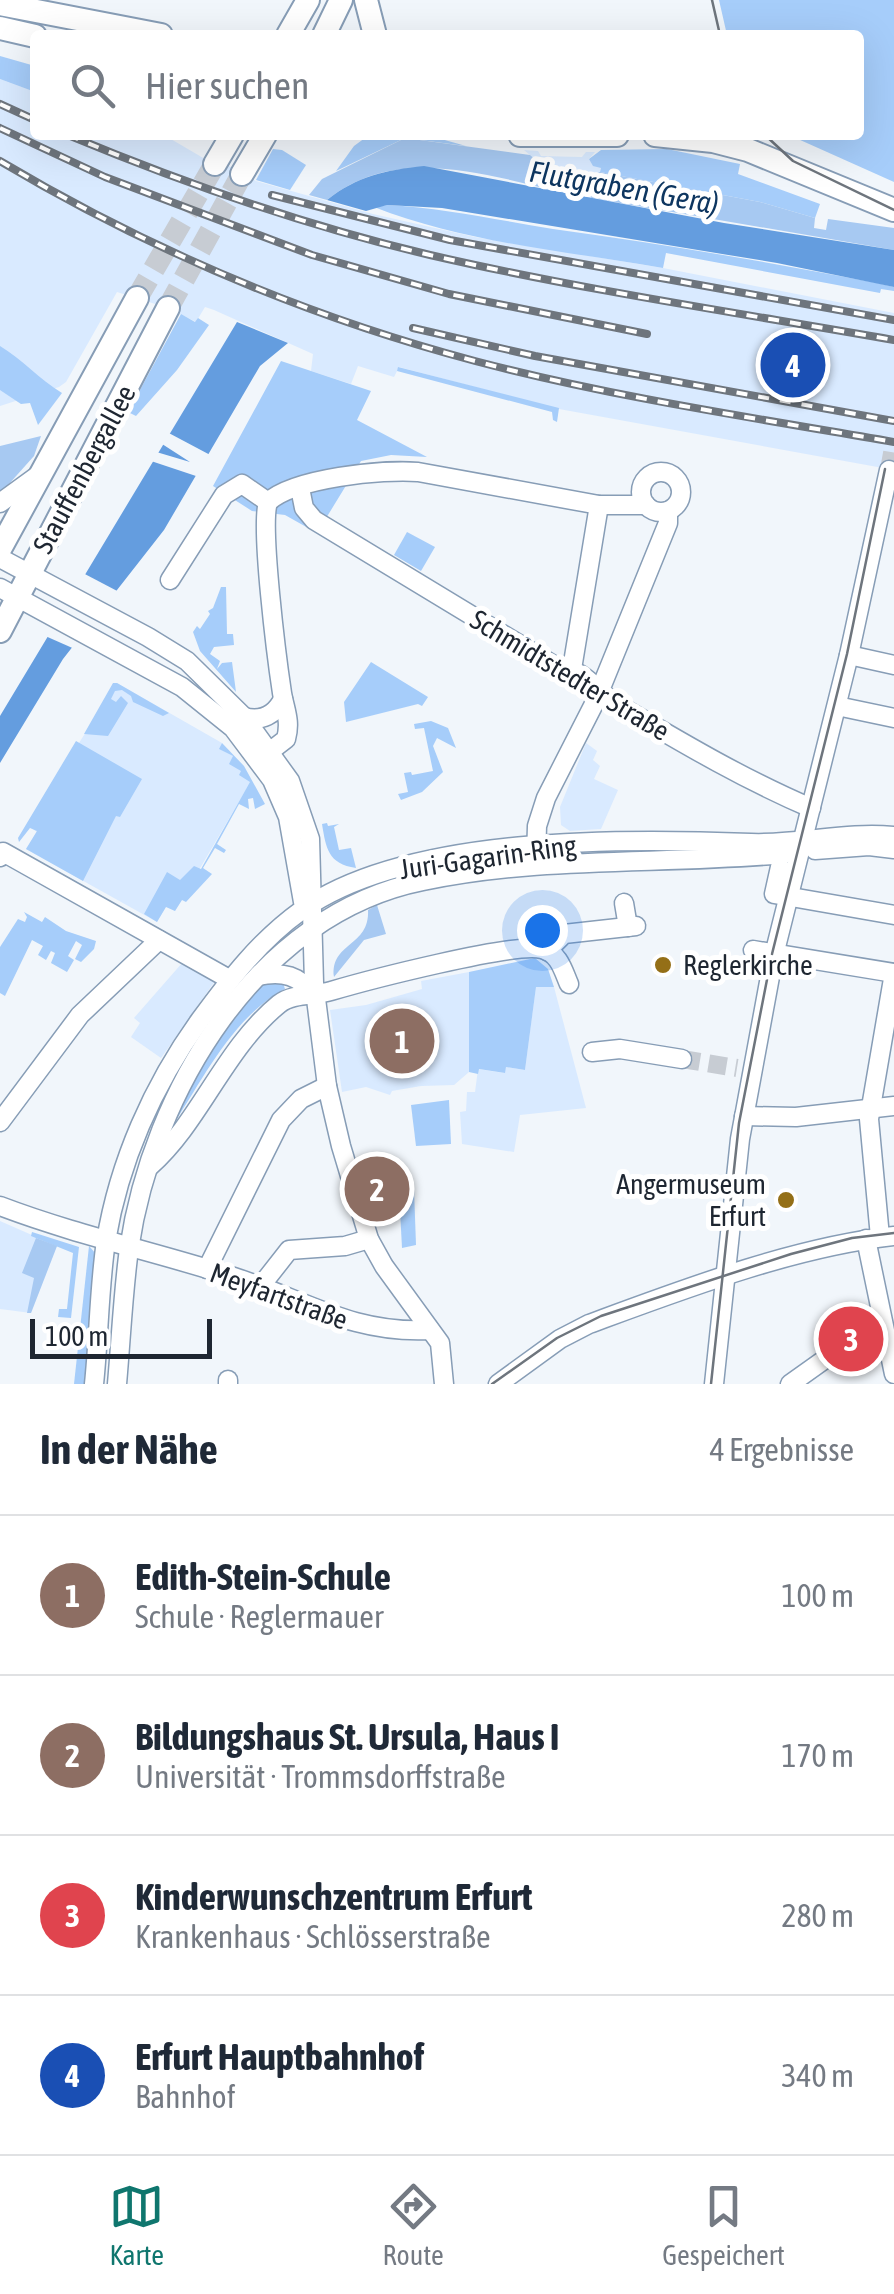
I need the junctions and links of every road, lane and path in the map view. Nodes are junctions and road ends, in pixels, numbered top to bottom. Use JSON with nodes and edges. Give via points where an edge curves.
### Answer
{"nodes":[{"id":1,"x":308,"y":0,"type":"edge"},
{"id":2,"x":341,"y":0,"type":"edge"},
{"id":3,"x":366,"y":0,"type":"edge"},
{"id":4,"x":15,"y":4,"type":"edge"},
{"id":5,"x":137,"y":30,"type":"edge"},
{"id":6,"x":291,"y":30,"type":"edge"},
{"id":7,"x":326,"y":30,"type":"edge"},
{"id":8,"x":375,"y":30,"type":"edge"},
{"id":9,"x":17,"y":32,"type":"edge"},
{"id":10,"x":262,"y":140,"type":"edge"},
{"id":11,"x":713,"y":140,"type":"edge"},
{"id":12,"x":764,"y":140,"type":"edge"},
{"id":13,"x":242,"y":174,"type":"tunnel mouth"},
{"id":14,"x":890,"y":195,"type":"edge"},
{"id":15,"x":894,"y":210,"type":"edge"},
{"id":16,"x":137,"y":298,"type":"tunnel mouth"},
{"id":17,"x":168,"y":308,"type":"tunnel mouth"},
{"id":18,"x":45,"y":470,"type":"junction"},
{"id":19,"x":889,"y":470,"type":"dead end"},
{"id":20,"x":300,"y":488,"type":"junction"},
{"id":21,"x":268,"y":502,"type":"junction"},
{"id":22,"x":0,"y":503,"type":"edge"},
{"id":23,"x":599,"y":505,"type":"junction"},
{"id":24,"x":646,"y":505,"type":"junction"},
{"id":25,"x":668,"y":511,"type":"junction"},
{"id":26,"x":0,"y":549,"type":"edge"},
{"id":27,"x":0,"y":558,"type":"edge"},
{"id":28,"x":29,"y":574,"type":"junction"},
{"id":29,"x":170,"y":580,"type":"dead end"},
{"id":30,"x":8,"y":593,"type":"edge"},
{"id":31,"x":0,"y":631,"type":"edge"},
{"id":32,"x":169,"y":648,"type":"junction"},
{"id":33,"x":849,"y":655,"type":"junction"},
{"id":34,"x":894,"y":666,"type":"edge"},
{"id":35,"x":572,"y":668,"type":"junction"},
{"id":36,"x":153,"y":672,"type":"junction"},
{"id":37,"x":598,"y":691,"type":"junction"},
{"id":38,"x":283,"y":699,"type":"junction"},
{"id":39,"x":837,"y":706,"type":"junction"},
{"id":40,"x":244,"y":717,"type":"junction"},
{"id":41,"x":894,"y":718,"type":"edge"},
{"id":42,"x":264,"y":752,"type":"junction"},
{"id":43,"x":810,"y":808,"type":"junction"},
{"id":44,"x":894,"y":836,"type":"edge"},
{"id":45,"x":802,"y":841,"type":"junction"},
{"id":46,"x":894,"y":849,"type":"edge"},
{"id":47,"x":1,"y":854,"type":"edge"},
{"id":48,"x":312,"y":857,"type":"junction"},
{"id":49,"x":536,"y":857,"type":"junction"},
{"id":50,"x":780,"y":867,"type":"dead end"},
{"id":51,"x":352,"y":884,"type":"junction"},
{"id":52,"x":793,"y":898,"type":"junction"},
{"id":53,"x":624,"y":903,"type":"dead end"},
{"id":54,"x":308,"y":906,"type":"junction"},
{"id":55,"x":894,"y":915,"type":"edge"},
{"id":56,"x":312,"y":928,"type":"junction"},
{"id":57,"x":160,"y":940,"type":"junction"},
{"id":58,"x":753,"y":950,"type":"dead end"},
{"id":59,"x":547,"y":951,"type":"junction"},
{"id":60,"x":774,"y":955,"type":"junction"},
{"id":61,"x":894,"y":973,"type":"edge"},
{"id":62,"x":258,"y":976,"type":"junction"},
{"id":63,"x":229,"y":979,"type":"junction"},
{"id":64,"x":568,"y":984,"type":"dead end"},
{"id":65,"x":316,"y":996,"type":"junction"},
{"id":66,"x":592,"y":1052,"type":"dead end"},
{"id":67,"x":682,"y":1059,"type":"tunnel mouth"},
{"id":68,"x":327,"y":1086,"type":"junction"},
{"id":69,"x":894,"y":1106,"type":"edge"},
{"id":70,"x":871,"y":1108,"type":"junction"},
{"id":71,"x":752,"y":1116,"type":"junction"},
{"id":72,"x":0,"y":1122,"type":"edge"},
{"id":73,"x":149,"y":1167,"type":"junction"},
{"id":74,"x":0,"y":1206,"type":"edge"},
{"id":75,"x":870,"y":1237,"type":"edge"},
{"id":76,"x":369,"y":1239,"type":"junction"},
{"id":77,"x":106,"y":1240,"type":"junction"},
{"id":78,"x":130,"y":1247,"type":"junction"},
{"id":79,"x":207,"y":1269,"type":"junction"},
{"id":80,"x":726,"y":1277,"type":"junction"},
{"id":81,"x":260,"y":1287,"type":"junction"},
{"id":82,"x":430,"y":1330,"type":"junction"},
{"id":83,"x":862,"y":1354,"type":"dead end"},
{"id":84,"x":894,"y":1374,"type":"edge"},
{"id":85,"x":715,"y":1383,"type":"edge"},
{"id":86,"x":94,"y":1384,"type":"edge"},
{"id":87,"x":116,"y":1384,"type":"edge"},
{"id":88,"x":444,"y":1384,"type":"edge"},
{"id":89,"x":498,"y":1384,"type":"edge"},
{"id":90,"x":790,"y":1384,"type":"edge"}],
"edges":[{"from":1,"to":6,"type":"main road"},
{"from":2,"to":7,"type":"main road"},
{"from":3,"to":8,"type":"main road"},
{"from":4,"to":5,"type":"main road"},
{"from":4,"to":9,"type":"street"},
{"from":10,"to":13,"type":"main road"},
{"from":11,"to":15,"type":"main road"},
{"from":12,"to":14,"type":"main road"},
{"from":16,"to":18,"type":"main road","name":"Stauffenbergallee"},
{"from":17,"to":28,"type":"main road","name":"Stauffenbergallee"},
{"from":18,"to":22,"type":"street"},
{"from":18,"to":26,"type":"main road","name":"Stauffenbergallee"},
{"from":19,"to":33,"type":"street"},
{"from":20,"to":21,"type":"street"},
{"from":20,"to":23,"type":"street","via":[[390,470]]},
{"from":20,"to":35,"type":"street","name":"Schmidtstedter Straße","via":[[314,520],[560,669]]},
{"from":21,"to":29,"type":"street","via":[[242,484],[224,495]]},
{"from":21,"to":38,"type":"street"},
{"from":23,"to":24,"type":"street"},
{"from":23,"to":35,"type":"street"},
{"from":24,"to":25,"type":"street"},
{"from":24,"to":25,"type":"street","via":[[644,481],[670,474],[681,490]]},
{"from":25,"to":37,"type":"street"},
{"from":27,"to":28,"type":"street"},
{"from":28,"to":30,"type":"main road","name":"Stauffenbergallee"},
{"from":28,"to":32,"type":"street"},
{"from":30,"to":31,"type":"main road","name":"Stauffenbergallee"},
{"from":30,"to":36,"type":"street"},
{"from":32,"to":36,"type":"street","via":[[149,653]]},
{"from":32,"to":40,"type":"street"},
{"from":33,"to":34,"type":"street"},
{"from":33,"to":39,"type":"street"},
{"from":35,"to":37,"type":"street","name":"Schmidtstedter Straße"},
{"from":36,"to":42,"type":"street","via":[[212,708]]},
{"from":37,"to":43,"type":"street","name":"Schmidtstedter Straße"},
{"from":37,"to":49,"type":"street","via":[[546,798]]},
{"from":38,"to":40,"type":"street","via":[[268,716]]},
{"from":38,"to":42,"type":"street","via":[[288,734]]},
{"from":39,"to":41,"type":"street"},
{"from":39,"to":43,"type":"street"},
{"from":40,"to":42,"type":"street"},
{"from":42,"to":48,"type":"street","via":[[301,804]]},
{"from":42,"to":54,"type":"street"},
{"from":43,"to":45,"type":"street"},
{"from":44,"to":45,"type":"street","name":"Juri-Gagarin-Ring"},
{"from":45,"to":46,"type":"street","name":"Juri-Gagarin-Ring"},
{"from":45,"to":49,"type":"street","name":"Juri-Gagarin-Ring","via":[[686,840]]},
{"from":45,"to":52,"type":"street"},
{"from":47,"to":57,"type":"street"},
{"from":48,"to":51,"type":"street","via":[[331,879]]},
{"from":48,"to":54,"type":"street"},
{"from":49,"to":51,"type":"street","name":"Juri-Gagarin-Ring","via":[[433,858]]},
{"from":49,"to":56,"type":"street","name":"Juri-Gagarin-Ring","via":[[403,885]]},
{"from":50,"to":52,"type":"street","via":[[774,894]]},
{"from":51,"to":54,"type":"street","name":"Juri-Gagarin-Ring"},
{"from":52,"to":55,"type":"street"},
{"from":52,"to":60,"type":"street"},
{"from":53,"to":59,"type":"street","via":[[632,926],[569,936]]},
{"from":54,"to":56,"type":"street"},
{"from":54,"to":63,"type":"street","name":"Juri-Gagarin-Ring"},
{"from":56,"to":62,"type":"street","name":"Juri-Gagarin-Ring"},
{"from":56,"to":65,"type":"street"},
{"from":57,"to":63,"type":"street"},
{"from":57,"to":72,"type":"street","via":[[80,1015]]},
{"from":58,"to":60,"type":"street"},
{"from":59,"to":64,"type":"street","via":[[560,962]]},
{"from":59,"to":65,"type":"street","name":"Juri-Gagarin-Ring","via":[[507,950]]},
{"from":60,"to":61,"type":"street"},
{"from":60,"to":71,"type":"street","via":[[744,1070]]},
{"from":61,"to":70,"type":"street"},
{"from":62,"to":65,"type":"street","via":[[290,975]]},
{"from":62,"to":73,"type":"street","name":"Juri-Gagarin-Ring","via":[[182,1086]]},
{"from":63,"to":77,"type":"street","name":"Juri-Gagarin-Ring","via":[[168,1068],[138,1129]]},
{"from":65,"to":68,"type":"street"},
{"from":65,"to":73,"type":"street","name":"Juri-Gagarin-Ring","via":[[291,998],[268,1016]]},
{"from":66,"to":67,"type":"street","via":[[620,1049]]},
{"from":68,"to":76,"type":"street"},
{"from":68,"to":79,"type":"street","via":[[280,1120]]},
{"from":69,"to":70,"type":"street"},
{"from":70,"to":71,"type":"street"},
{"from":70,"to":75,"type":"street"},
{"from":71,"to":80,"type":"street"},
{"from":73,"to":78,"type":"street","name":"Juri-Gagarin-Ring"},
{"from":74,"to":77,"type":"street"},
{"from":75,"to":80,"type":"street"},
{"from":75,"to":84,"type":"street"},
{"from":76,"to":81,"type":"street","via":[[289,1250]]},
{"from":76,"to":82,"type":"street"},
{"from":77,"to":78,"type":"street"},
{"from":77,"to":86,"type":"street","name":"Juri-Gagarin-Ring"},
{"from":78,"to":79,"type":"street","name":"Meyfartstraße"},
{"from":78,"to":87,"type":"street","name":"Juri-Gagarin-Ring"},
{"from":79,"to":81,"type":"street","name":"Meyfartstraße"},
{"from":80,"to":85,"type":"street"},
{"from":80,"to":89,"type":"street","via":[[560,1339]]},
{"from":81,"to":82,"type":"street","name":"Meyfartstraße","via":[[382,1330]]},
{"from":82,"to":88,"type":"street","via":[[440,1343]]},
{"from":83,"to":90,"type":"street","via":[[835,1352]]}]}
